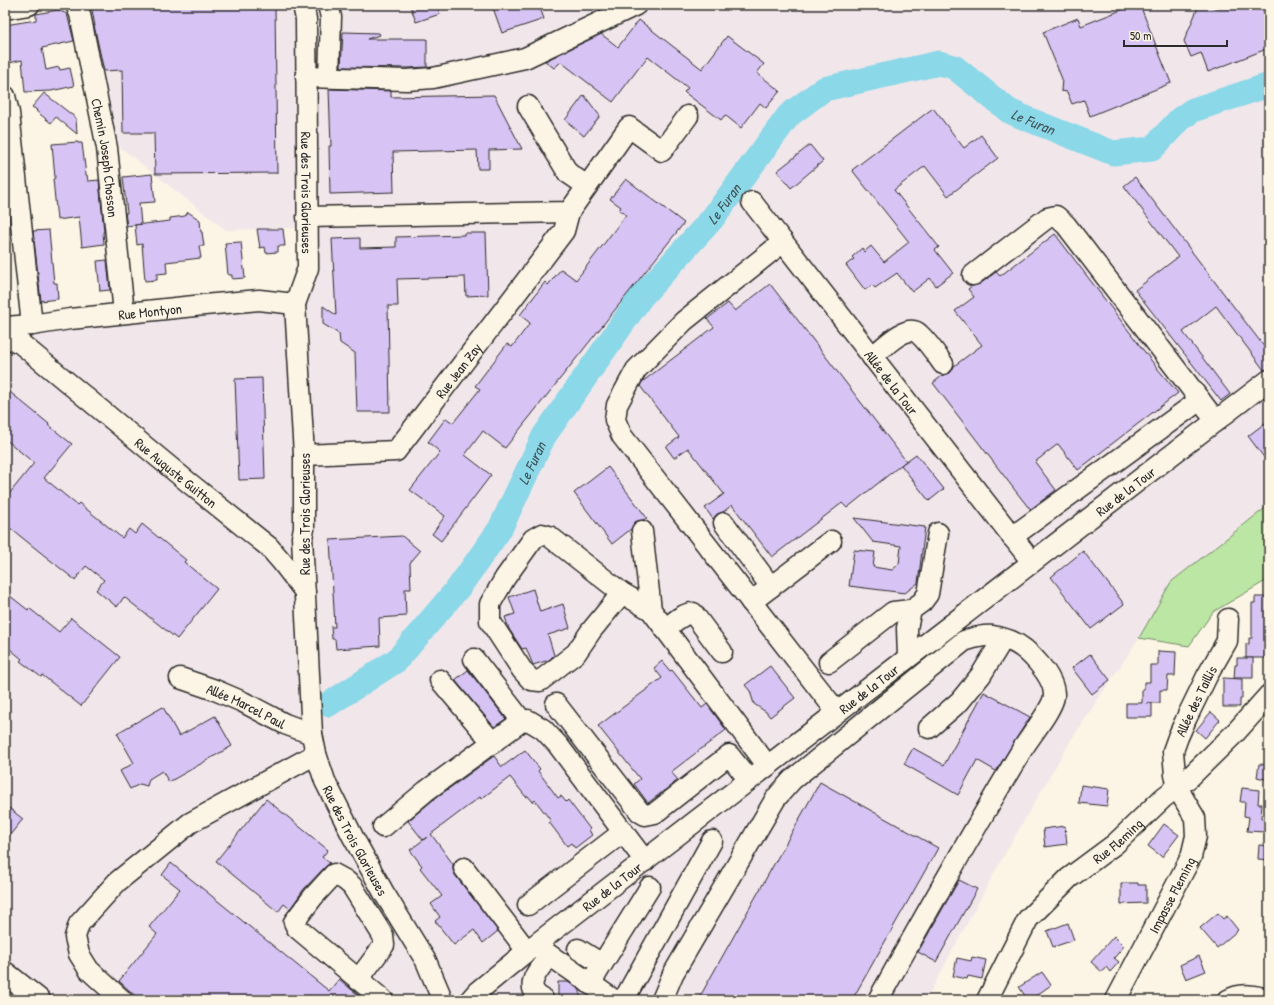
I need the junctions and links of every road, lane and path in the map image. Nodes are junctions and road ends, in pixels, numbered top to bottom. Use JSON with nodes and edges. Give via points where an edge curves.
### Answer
{"nodes":[{"id":1,"x":29,"y":5,"type":"edge"},
{"id":2,"x":76,"y":5,"type":"edge"},
{"id":3,"x":304,"y":5,"type":"edge"},
{"id":4,"x":328,"y":5,"type":"edge"},
{"id":5,"x":636,"y":5,"type":"edge"},
{"id":6,"x":5,"y":10,"type":"edge"},
{"id":7,"x":306,"y":77,"type":"junction"},
{"id":8,"x":329,"y":78,"type":"junction"},
{"id":9,"x":5,"y":96,"type":"edge"},
{"id":10,"x":528,"y":106,"type":"dead end"},
{"id":11,"x":688,"y":116,"type":"dead end"},
{"id":12,"x":587,"y":186,"type":"junction"},
{"id":13,"x":752,"y":202,"type":"dead end"},
{"id":14,"x":569,"y":212,"type":"junction"},
{"id":15,"x":307,"y":217,"type":"junction"},
{"id":16,"x":783,"y":242,"type":"junction"},
{"id":17,"x":973,"y":275,"type":"dead end"},
{"id":18,"x":295,"y":304,"type":"junction"},
{"id":19,"x":124,"y":313,"type":"junction"},
{"id":20,"x":55,"y":322,"type":"junction"},
{"id":21,"x":32,"y":325,"type":"junction"},
{"id":22,"x":5,"y":327,"type":"edge"},
{"id":23,"x":5,"y":337,"type":"edge"},
{"id":24,"x":872,"y":356,"type":"junction"},
{"id":25,"x":39,"y":359,"type":"junction"},
{"id":26,"x":943,"y":364,"type":"dead end"},
{"id":27,"x":1269,"y":380,"type":"edge"},
{"id":28,"x":1200,"y":400,"type":"junction"},
{"id":29,"x":1216,"y":421,"type":"junction"},
{"id":30,"x":304,"y":455,"type":"junction"},
{"id":31,"x":724,"y":523,"type":"dead end"},
{"id":32,"x":642,"y":531,"type":"dead end"},
{"id":33,"x":938,"y":533,"type":"dead end"},
{"id":34,"x":302,"y":537,"type":"junction"},
{"id":35,"x":1012,"y":537,"type":"junction"},
{"id":36,"x":831,"y":541,"type":"dead end"},
{"id":37,"x":269,"y":547,"type":"junction"},
{"id":38,"x":1032,"y":562,"type":"junction"},
{"id":39,"x":771,"y":587,"type":"junction"},
{"id":40,"x":305,"y":592,"type":"junction"},
{"id":41,"x":622,"y":593,"type":"junction"},
{"id":42,"x":751,"y":602,"type":"junction"},
{"id":43,"x":651,"y":610,"type":"junction"},
{"id":44,"x":911,"y":610,"type":"junction"},
{"id":45,"x":1228,"y":619,"type":"dead end"},
{"id":46,"x":665,"y":629,"type":"junction"},
{"id":47,"x":1003,"y":639,"type":"junction"},
{"id":48,"x":722,"y":652,"type":"dead end"},
{"id":49,"x":908,"y":657,"type":"junction"},
{"id":50,"x":474,"y":659,"type":"dead end"},
{"id":51,"x":829,"y":662,"type":"dead end"},
{"id":52,"x":180,"y":678,"type":"dead end"},
{"id":53,"x":440,"y":680,"type":"dead end"},
{"id":54,"x":1269,"y":695,"type":"edge"},
{"id":55,"x":556,"y":704,"type":"dead end"},
{"id":56,"x":837,"y":712,"type":"junction"},
{"id":57,"x":522,"y":721,"type":"junction"},
{"id":58,"x":929,"y":728,"type":"dead end"},
{"id":59,"x":312,"y":734,"type":"junction"},
{"id":60,"x":748,"y":740,"type":"junction"},
{"id":61,"x":492,"y":743,"type":"junction"},
{"id":62,"x":316,"y":754,"type":"junction"},
{"id":63,"x":729,"y":755,"type":"junction"},
{"id":64,"x":768,"y":765,"type":"junction"},
{"id":65,"x":749,"y":780,"type":"junction"},
{"id":66,"x":1178,"y":786,"type":"junction"},
{"id":67,"x":383,"y":827,"type":"dead end"},
{"id":68,"x":623,"y":832,"type":"junction"},
{"id":69,"x":712,"y":841,"type":"dead end"},
{"id":70,"x":644,"y":861,"type":"junction"},
{"id":71,"x":464,"y":868,"type":"dead end"},
{"id":72,"x":650,"y":887,"type":"dead end"},
{"id":73,"x":528,"y":905,"type":"dead end"},
{"id":74,"x":578,"y":949,"type":"dead end"},
{"id":75,"x":538,"y":951,"type":"junction"},
{"id":76,"x":602,"y":964,"type":"junction"},
{"id":77,"x":5,"y":973,"type":"edge"},
{"id":78,"x":358,"y":980,"type":"junction"},
{"id":79,"x":590,"y":984,"type":"junction"},
{"id":80,"x":434,"y":997,"type":"edge"},
{"id":81,"x":542,"y":999,"type":"edge"},
{"id":82,"x":1269,"y":999,"type":"edge"},
{"id":83,"x":39,"y":1000,"type":"edge"},
{"id":84,"x":122,"y":1000,"type":"edge"},
{"id":85,"x":383,"y":1000,"type":"edge"},
{"id":86,"x":469,"y":1000,"type":"edge"},
{"id":87,"x":614,"y":1000,"type":"edge"},
{"id":88,"x":622,"y":1000,"type":"edge"},
{"id":89,"x":662,"y":1000,"type":"edge"},
{"id":90,"x":878,"y":1000,"type":"edge"},
{"id":91,"x":987,"y":1000,"type":"edge"},
{"id":92,"x":1116,"y":1000,"type":"edge"},
{"id":93,"x":1228,"y":1000,"type":"edge"}],
"edges":[{"from":1,"to":6,"type":"street"},
{"from":2,"to":19,"type":"street","name":"Chemin Joseph Chosson","via":[[80,14],[107,148]]},
{"from":3,"to":7,"type":"street","name":"Rue des Trois Glorieuses"},
{"from":4,"to":8,"type":"street","via":[[331,17]]},
{"from":5,"to":8,"type":"street","via":[[525,58],[433,78]]},
{"from":7,"to":8,"type":"street"},
{"from":7,"to":15,"type":"street","name":"Rue des Trois Glorieuses"},
{"from":9,"to":21,"type":"street"},
{"from":10,"to":12,"type":"street","via":[[568,173]]},
{"from":11,"to":12,"type":"street","name":"Rue Jean Zay","via":[[662,151],[629,127]]},
{"from":12,"to":14,"type":"street","name":"Rue Jean Zay"},
{"from":13,"to":16,"type":"street","name":"Allée de la Tour"},
{"from":14,"to":15,"type":"street"},
{"from":14,"to":30,"type":"street","name":"Rue Jean Zay","via":[[564,231],[396,451]]},
{"from":15,"to":18,"type":"street","name":"Rue des Trois Glorieuses","via":[[308,268]]},
{"from":16,"to":24,"type":"street","name":"Allée de la Tour"},
{"from":16,"to":42,"type":"street","via":[[684,321],[636,370],[617,405],[615,420],[622,436]]},
{"from":17,"to":28,"type":"street","via":[[1047,218],[1056,216],[1066,225]]},
{"from":18,"to":19,"type":"street","name":"Rue Montyon","via":[[259,300]]},
{"from":18,"to":30,"type":"street","name":"Rue des Trois Glorieuses"},
{"from":19,"to":20,"type":"street","name":"Rue Montyon"},
{"from":20,"to":21,"type":"street","name":"Rue Montyon"},
{"from":20,"to":25,"type":"street","via":[[40,338]]},
{"from":21,"to":22,"type":"street","name":"Rue Montyon"},
{"from":23,"to":25,"type":"street","name":"Rue Auguste Guitton","via":[[20,343]]},
{"from":24,"to":26,"type":"street","via":[[903,332],[912,330],[919,333]]},
{"from":24,"to":35,"type":"street","name":"Allée de la Tour"},
{"from":25,"to":37,"type":"street","name":"Rue Auguste Guitton"},
{"from":27,"to":29,"type":"street","name":"Rue de la Tour"},
{"from":28,"to":29,"type":"street"},
{"from":28,"to":35,"type":"street"},
{"from":29,"to":38,"type":"street","name":"Rue de la Tour"},
{"from":30,"to":34,"type":"street","name":"Rue des Trois Glorieuses"},
{"from":31,"to":39,"type":"street"},
{"from":32,"to":43,"type":"street"},
{"from":33,"to":44,"type":"street","via":[[928,594]]},
{"from":34,"to":37,"type":"street","via":[[286,545]]},
{"from":34,"to":40,"type":"street","name":"Rue des Trois Glorieuses"},
{"from":35,"to":38,"type":"street","name":"Allée de la Tour"},
{"from":36,"to":39,"type":"street"},
{"from":37,"to":40,"type":"street","name":"Rue Auguste Guitton"},
{"from":38,"to":49,"type":"street","name":"Rue de la Tour"},
{"from":39,"to":42,"type":"street"},
{"from":40,"to":59,"type":"street","name":"Rue des Trois Glorieuses"},
{"from":41,"to":41,"type":"street","via":[[576,653],[540,681],[532,680],[522,670],[490,621],[490,604],[505,578],[533,539],[542,534],[549,536]]},
{"from":41,"to":43,"type":"street"},
{"from":42,"to":56,"type":"street"},
{"from":43,"to":46,"type":"street"},
{"from":44,"to":49,"type":"street"},
{"from":44,"to":51,"type":"street","via":[[893,612]]},
{"from":45,"to":66,"type":"street","name":"Allée des Taillis","via":[[1227,641],[1173,751]]},
{"from":46,"to":48,"type":"street","via":[[684,615],[693,613]]},
{"from":46,"to":60,"type":"street"},
{"from":47,"to":58,"type":"street","via":[[981,675],[960,701]]},
{"from":47,"to":89,"type":"street","via":[[980,636],[964,641],[792,780],[776,798],[673,974]]},
{"from":47,"to":90,"type":"street","via":[[1011,641],[1027,652],[1043,670],[1052,683],[1054,697],[976,827]]},
{"from":49,"to":56,"type":"street","name":"Rue de la Tour"},
{"from":50,"to":57,"type":"street"},
{"from":52,"to":59,"type":"street","name":"Allée Marcel Paul","via":[[215,690],[285,724]]},
{"from":53,"to":61,"type":"street"},
{"from":54,"to":66,"type":"street","name":"Rue Fleming","via":[[1235,733]]},
{"from":55,"to":63,"type":"street","via":[[640,812],[645,815],[655,813]]},
{"from":56,"to":64,"type":"street","name":"Rue de la Tour"},
{"from":57,"to":61,"type":"street"},
{"from":57,"to":68,"type":"street","via":[[528,720],[543,729],[558,745]]},
{"from":59,"to":62,"type":"street","name":"Rue des Trois Glorieuses"},
{"from":60,"to":63,"type":"street"},
{"from":60,"to":64,"type":"street"},
{"from":61,"to":67,"type":"street","via":[[426,791]]},
{"from":62,"to":80,"type":"street","name":"Rue des Trois Glorieuses","via":[[325,781],[353,838],[426,961]]},
{"from":62,"to":84,"type":"street","via":[[190,823],[117,882],[80,924],[75,937],[79,954],[89,970]]},
{"from":63,"to":65,"type":"street"},
{"from":64,"to":65,"type":"street","name":"Rue de la Tour"},
{"from":65,"to":70,"type":"street","name":"Rue de la Tour"},
{"from":66,"to":91,"type":"street","name":"Rue Fleming","via":[[1115,844],[1069,878],[1028,919]]},
{"from":66,"to":92,"type":"street","name":"Impasse Fleming","via":[[1195,818],[1196,836],[1191,857]]},
{"from":68,"to":70,"type":"street"},
{"from":68,"to":73,"type":"street"},
{"from":69,"to":88,"type":"street"},
{"from":70,"to":75,"type":"street","name":"Rue de la Tour"},
{"from":71,"to":75,"type":"street"},
{"from":72,"to":76,"type":"street"},
{"from":74,"to":76,"type":"street"},
{"from":75,"to":79,"type":"street"},
{"from":75,"to":81,"type":"street","via":[[540,967],[533,987],[536,996]]},
{"from":75,"to":86,"type":"street","name":"Rue de la Tour","via":[[476,992]]},
{"from":76,"to":79,"type":"street"},
{"from":77,"to":83,"type":"highway"},
{"from":78,"to":78,"type":"street","via":[[297,928],[294,922],[334,874],[352,886],[382,936],[384,945]]},
{"from":78,"to":85,"type":"street"},
{"from":79,"to":87,"type":"street"},
{"from":80,"to":86,"type":"street","via":[[450,993]]},
{"from":82,"to":93,"type":"street","via":[[1249,994]]}]}
